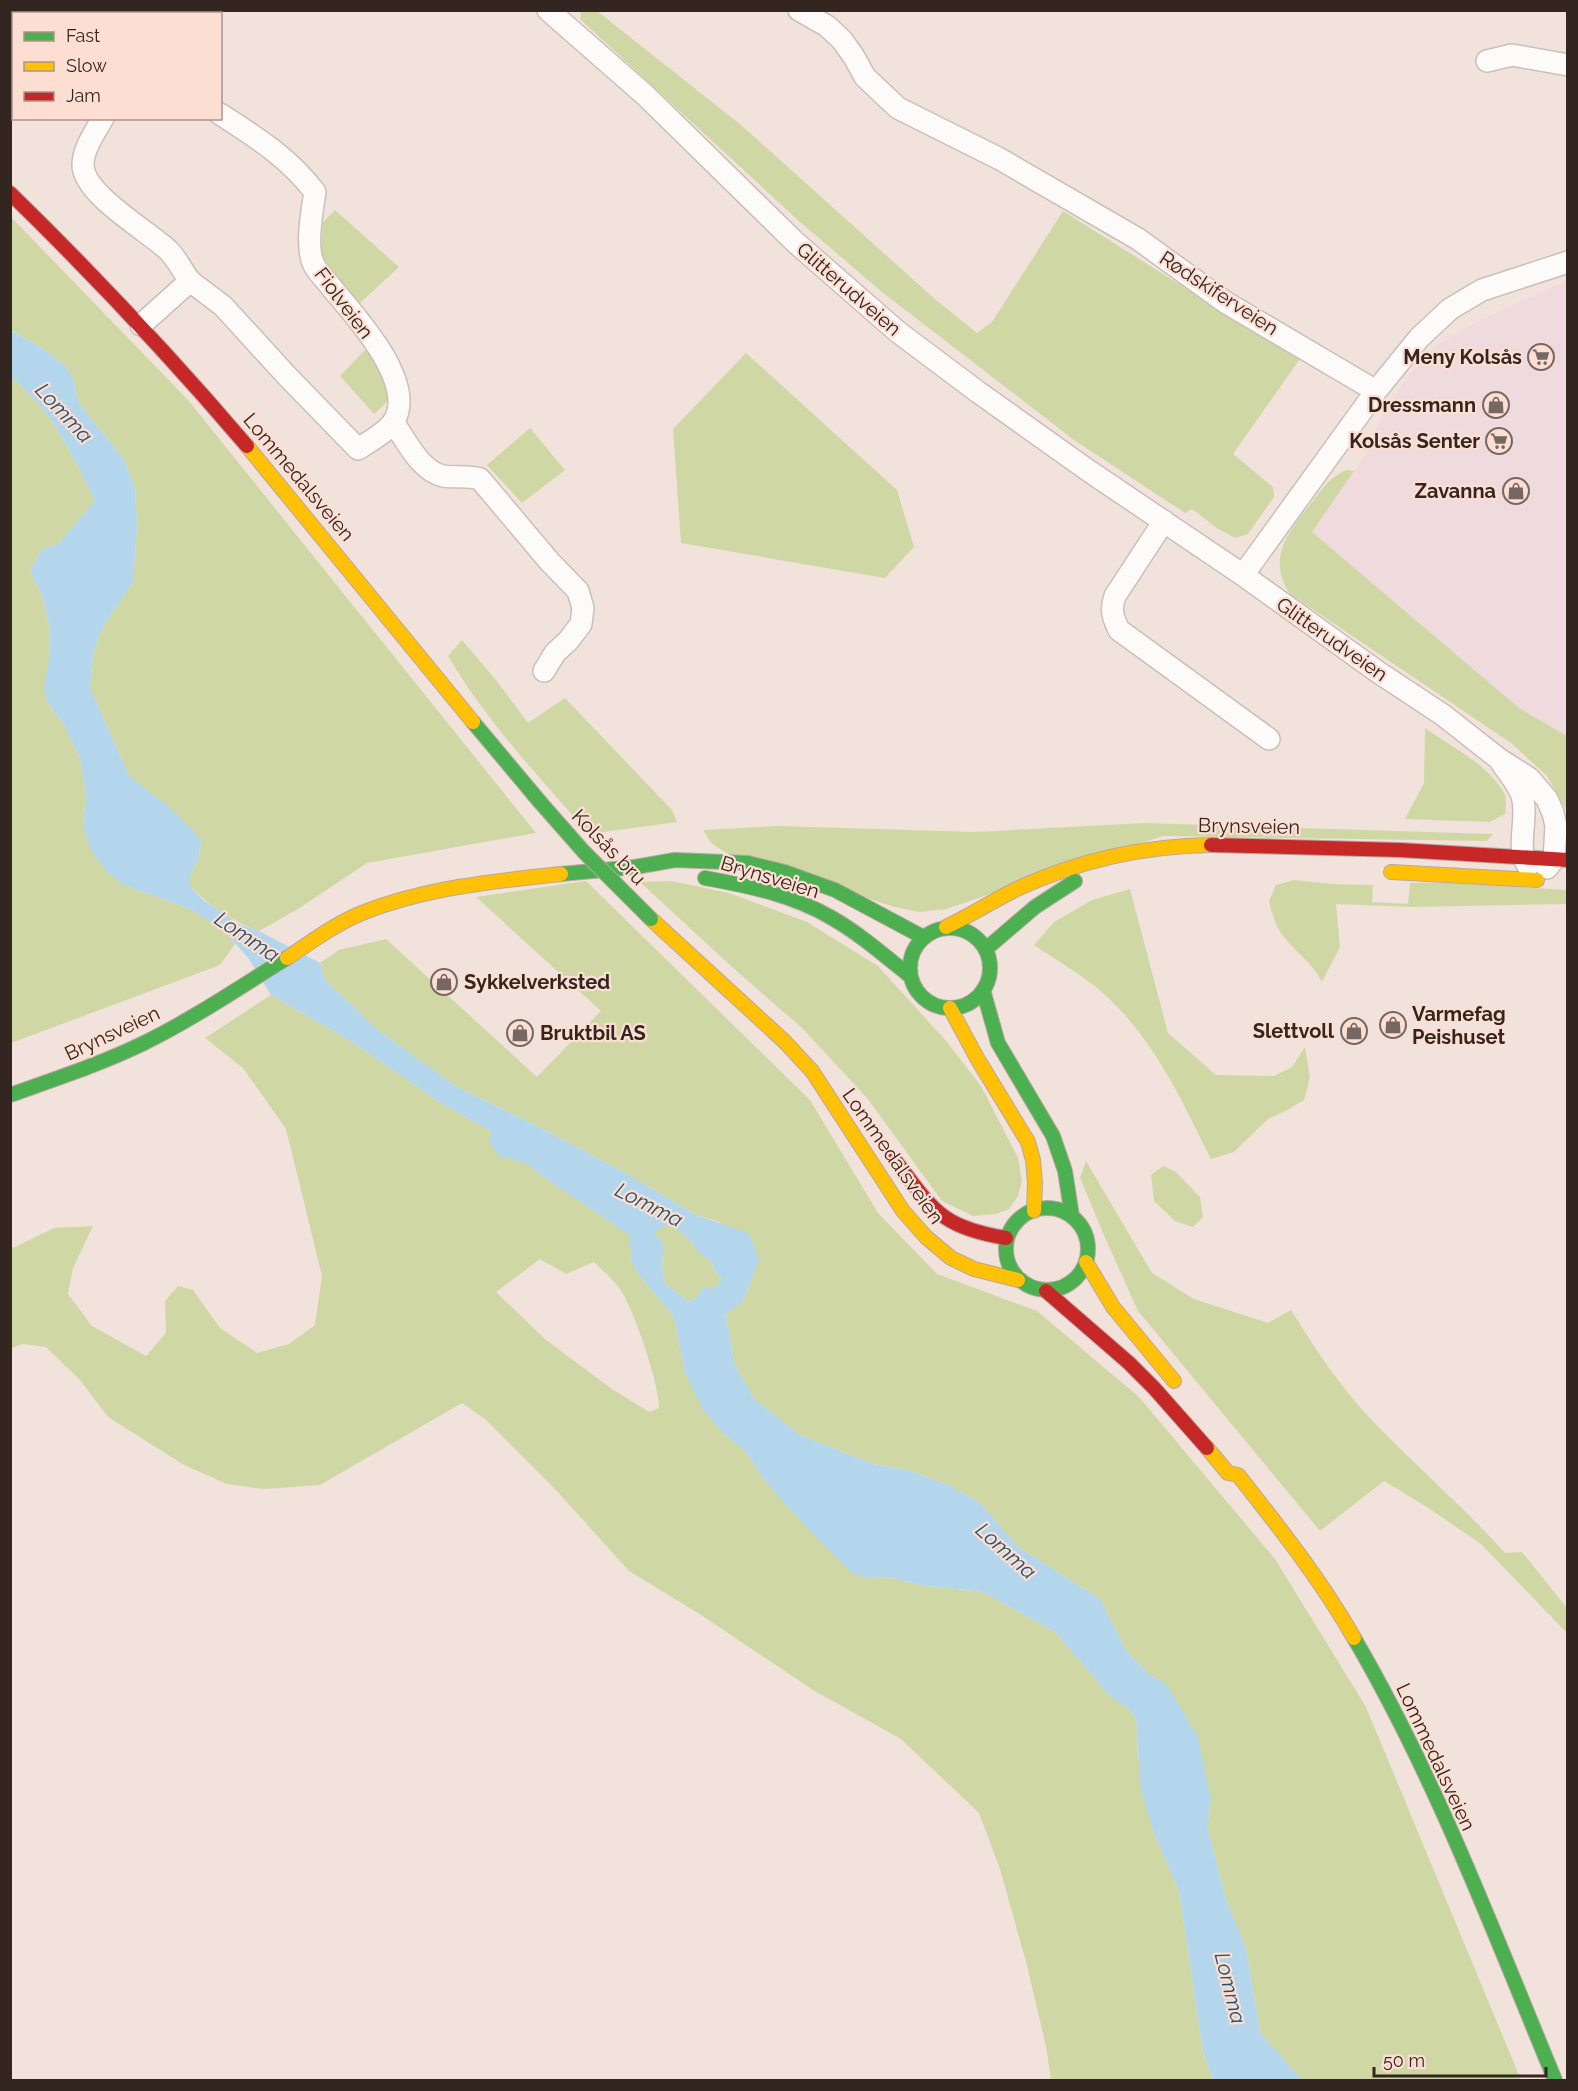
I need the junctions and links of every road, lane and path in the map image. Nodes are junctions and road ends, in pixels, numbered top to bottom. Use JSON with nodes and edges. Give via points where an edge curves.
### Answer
{"nodes":[{"id":1,"x":799,"y":10,"type":"edge"},
{"id":2,"x":559,"y":14,"type":"edge"},
{"id":3,"x":1487,"y":61,"type":"dead end"},
{"id":4,"x":1568,"y":65,"type":"edge"},
{"id":5,"x":222,"y":115,"type":"edge"},
{"id":6,"x":102,"y":120,"type":"edge"},
{"id":7,"x":10,"y":193,"type":"edge"},
{"id":8,"x":1568,"y":262,"type":"edge"},
{"id":9,"x":190,"y":281,"type":"junction"},
{"id":10,"x":141,"y":325,"type":"junction"},
{"id":11,"x":1376,"y":392,"type":"junction"},
{"id":12,"x":393,"y":422,"type":"junction"},
{"id":13,"x":1164,"y":521,"type":"junction"},
{"id":14,"x":1243,"y":575,"type":"junction"},
{"id":15,"x":544,"y":671,"type":"dead end"},
{"id":16,"x":1269,"y":739,"type":"dead end"},
{"id":17,"x":1498,"y":759,"type":"junction"},
{"id":18,"x":540,"y":802,"type":"joint"},
{"id":19,"x":1522,"y":856,"type":"junction"},
{"id":20,"x":1561,"y":859,"type":"edge"},
{"id":21,"x":1150,"y":864,"type":"dead end"},
{"id":22,"x":635,"y":867,"type":"junction"},
{"id":23,"x":1383,"y":872,"type":"dead end"},
{"id":24,"x":1542,"y":880,"type":"junction"},
{"id":25,"x":651,"y":919,"type":"joint"},
{"id":26,"x":946,"y":927,"type":"junction"},
{"id":27,"x":923,"y":937,"type":"junction"},
{"id":28,"x":986,"y":949,"type":"junction"},
{"id":29,"x":910,"y":976,"type":"junction"},
{"id":30,"x":983,"y":990,"type":"junction"},
{"id":31,"x":950,"y":1008,"type":"junction"},
{"id":32,"x":812,"y":1071,"type":"junction"},
{"id":33,"x":10,"y":1095,"type":"edge"},
{"id":34,"x":848,"y":1098,"type":"dead end"},
{"id":35,"x":889,"y":1152,"type":"dead end"},
{"id":36,"x":1034,"y":1211,"type":"junction"},
{"id":37,"x":1072,"y":1216,"type":"junction"},
{"id":38,"x":1006,"y":1238,"type":"junction"},
{"id":39,"x":1086,"y":1262,"type":"junction"},
{"id":40,"x":1018,"y":1280,"type":"junction"},
{"id":41,"x":1046,"y":1291,"type":"junction"},
{"id":42,"x":1185,"y":1396,"type":"dead end"},
{"id":43,"x":1555,"y":2080,"type":"edge"}],
"edges":[{"from":1,"to":11,"type":"street","name":"Rødskiferveien","via":[[842,40],[865,77],[898,108],[1000,159],[1138,239],[1225,302]]},
{"from":2,"to":13,"type":"street","name":"Glitterudveien","via":[[795,242],[898,332],[1080,465]]},
{"from":3,"to":4,"type":"street","via":[[1512,55]]},
{"from":5,"to":12,"type":"street","name":"Fiolveien","via":[[298,170],[315,192],[311,241],[314,265],[368,332],[398,382],[400,407]]},
{"from":6,"to":9,"type":"street","via":[[86,149],[86,179],[106,201],[171,253]]},
{"from":7,"to":10,"type":"main road","name":"Lommedalsveien","via":[[57,236]]},
{"from":8,"to":11,"type":"street","via":[[1482,290],[1450,309],[1419,338]]},
{"from":9,"to":10,"type":"street"},
{"from":9,"to":12,"type":"street","via":[[223,306],[358,449]]},
{"from":10,"to":18,"type":"main road","name":"Lommedalsveien","via":[[212,404]]},
{"from":11,"to":14,"type":"street"},
{"from":12,"to":15,"type":"street","via":[[431,471],[447,477],[480,479],[578,591],[583,608],[581,624]]},
{"from":13,"to":14,"type":"street","name":"Glitterudveien"},
{"from":13,"to":16,"type":"street","via":[[1115,596],[1113,618],[1119,630]]},
{"from":14,"to":17,"type":"street","name":"Glitterudveien","via":[[1443,715]]},
{"from":17,"to":19,"type":"street","name":"Glitterudveien","via":[[1522,795]]},
{"from":17,"to":20,"type":"street","name":"Glitterudveien","via":[[1529,778],[1547,799]]},
{"from":18,"to":25,"type":"main road","name":"Kolsås bru","bridge":true},
{"from":19,"to":20,"type":"main road","name":"Brynsveien"},
{"from":19,"to":24,"type":"street"},
{"from":19,"to":26,"type":"main road","name":"Brynsveien","via":[[1376,848],[1164,846],[1106,857],[1049,875]]},
{"from":20,"to":24,"type":"street"},
{"from":21,"to":28,"type":"main road","via":[[1123,866],[1075,881],[1041,902]]},
{"from":22,"to":27,"type":"main road","name":"Brynsveien","via":[[675,860],[767,867],[835,890]]},
{"from":22,"to":29,"type":"main road","name":"Brynsveien","via":[[747,887],[817,910],[849,929]]},
{"from":22,"to":33,"type":"main road","name":"Brynsveien","via":[[525,878],[403,898],[360,914],[127,1051]]},
{"from":23,"to":24,"type":"main road"},
{"from":25,"to":32,"type":"main road","name":"Lommedalsveien"},
{"from":26,"to":27,"type":"main road"},
{"from":26,"to":28,"type":"main road","via":[[971,933]]},
{"from":27,"to":29,"type":"main road","via":[[913,949]]},
{"from":28,"to":30,"type":"main road","via":[[990,972]]},
{"from":29,"to":31,"type":"main road","via":[[918,993],[930,1003]]},
{"from":30,"to":31,"type":"main road","via":[[975,1000]]},
{"from":30,"to":37,"type":"main road","via":[[998,1043],[1053,1136],[1065,1171]]},
{"from":31,"to":36,"type":"main road","via":[[1028,1142],[1033,1160]]},
{"from":32,"to":34,"type":"main road","name":"Lommedalsveien"},
{"from":32,"to":40,"type":"main road","name":"Lommedalsveien","via":[[903,1211],[926,1237],[951,1258],[974,1269]]},
{"from":35,"to":38,"type":"main road","name":"Lommedalsveien","via":[[919,1194],[943,1217],[982,1234]]},
{"from":36,"to":37,"type":"main road","via":[[1045,1207]]},
{"from":36,"to":38,"type":"main road","via":[[1014,1223]]},
{"from":37,"to":39,"type":"main road","via":[[1088,1241]]},
{"from":38,"to":40,"type":"main road","via":[[1005,1255]]},
{"from":39,"to":41,"type":"main road","via":[[1068,1285]]},
{"from":39,"to":42,"type":"main road","via":[[1113,1307]]},
{"from":40,"to":41,"type":"main road","via":[[1030,1288]]},
{"from":41,"to":43,"type":"main road","name":"Lommedalsveien","via":[[1129,1363],[1228,1473],[1238,1470],[1346,1624],[1385,1693],[1447,1824]]}]}
